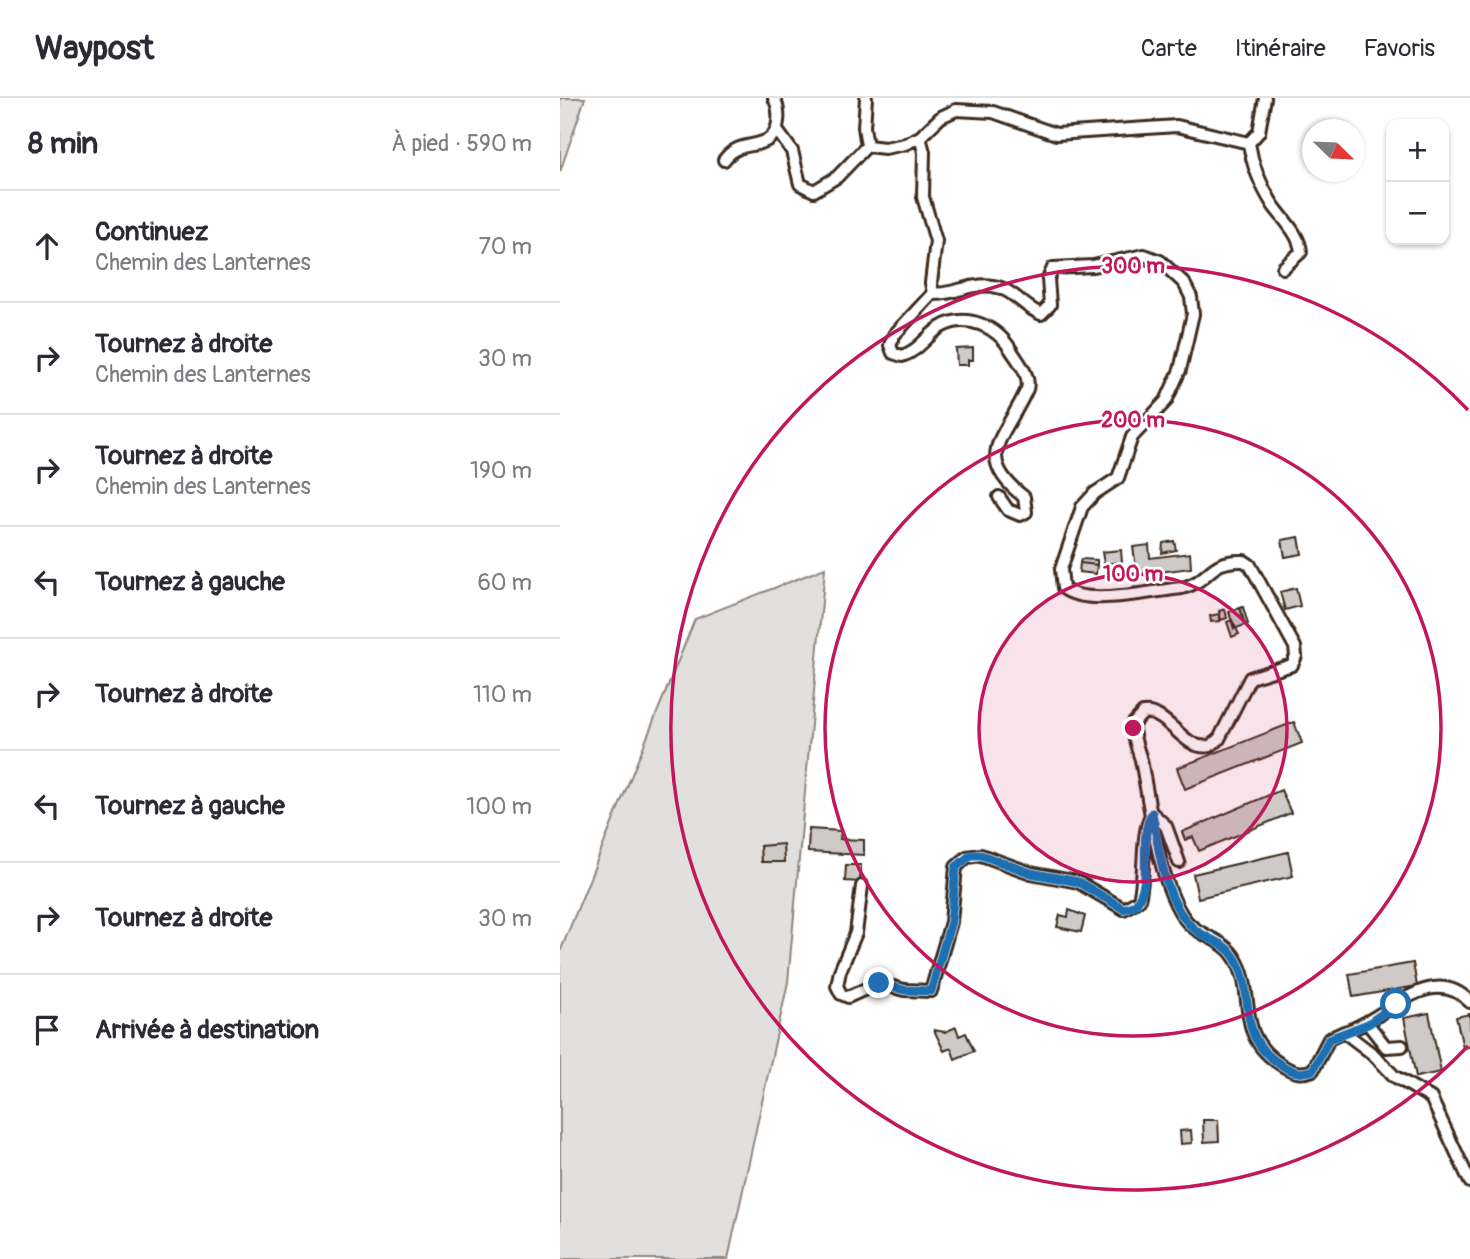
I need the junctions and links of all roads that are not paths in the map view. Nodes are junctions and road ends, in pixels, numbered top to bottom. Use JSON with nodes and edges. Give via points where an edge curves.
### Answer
{"nodes":[{"id":1,"x":774,"y":98,"type":"edge"},
{"id":2,"x":866,"y":98,"type":"edge"},
{"id":3,"x":1265,"y":98,"type":"edge"},
{"id":4,"x":776,"y":129,"type":"junction"},
{"id":5,"x":920,"y":137,"type":"junction"},
{"id":6,"x":1248,"y":143,"type":"junction"},
{"id":7,"x":867,"y":146,"type":"junction"},
{"id":8,"x":724,"y":160,"type":"dead end"},
{"id":9,"x":1283,"y":268,"type":"dead end"},
{"id":10,"x":933,"y":293,"type":"junction"},
{"id":11,"x":999,"y":497,"type":"dead end"},
{"id":12,"x":1152,"y":813,"type":"junction"},
{"id":13,"x":1179,"y":862,"type":"dead end"},
{"id":14,"x":862,"y":886,"type":"dead end"},
{"id":15,"x":1470,"y":1002,"type":"edge"},
{"id":16,"x":1368,"y":1024,"type":"junction"},
{"id":17,"x":1344,"y":1032,"type":"junction"},
{"id":18,"x":1402,"y":1046,"type":"dead end"},
{"id":19,"x":1470,"y":1182,"type":"edge"}],
"edges":[{"from":1,"to":4,"type":"street"},
{"from":2,"to":7,"type":"street"},
{"from":3,"to":6,"type":"street","via":[[1257,137]]},
{"from":4,"to":7,"type":"street","via":[[792,150],[800,184],[814,191],[837,177]]},
{"from":4,"to":8,"type":"street","via":[[768,140],[730,152]]},
{"from":5,"to":6,"type":"street","via":[[956,110],[981,110],[1056,134],[1177,126]]},
{"from":5,"to":7,"type":"street","via":[[897,147]]},
{"from":5,"to":10,"type":"street","via":[[925,207],[936,241]]},
{"from":6,"to":9,"type":"street","via":[[1251,162],[1272,203],[1301,243],[1301,252]]},
{"from":10,"to":11,"type":"street","via":[[894,335],[893,353],[910,353],[942,326],[985,325],[1005,340],[1028,381],[995,461],[1002,479],[1024,497],[1026,512],[1020,515],[1009,510]]},
{"from":10,"to":12,"type":"street","via":[[992,286],[1041,314],[1050,305],[1048,279],[1053,268],[1093,266],[1144,255],[1172,270],[1194,304],[1180,370],[1166,401],[1132,437],[1118,478],[1082,507],[1060,578],[1068,593],[1091,599],[1190,586],[1219,563],[1244,561],[1295,647],[1295,661],[1288,668],[1250,678],[1219,739],[1210,746],[1195,745],[1153,713],[1135,719],[1132,729]]},
{"from":12,"to":13,"type":"street","via":[[1166,825]]},
{"from":12,"to":14,"type":"street","via":[[1145,828],[1141,893],[1129,908],[1116,906],[1078,882],[1031,873],[981,855],[961,860],[955,875],[951,922],[931,991],[879,983],[857,995],[841,994],[837,986],[856,933]]},
{"from":12,"to":17,"type":"street","via":[[1169,889],[1194,929],[1236,958],[1248,1023],[1266,1052],[1287,1069],[1306,1073],[1318,1065],[1329,1039]]},
{"from":15,"to":16,"type":"street","via":[[1449,989],[1426,989]]},
{"from":16,"to":17,"type":"street"},
{"from":16,"to":18,"type":"street","via":[[1386,1047]]},
{"from":17,"to":19,"type":"street","via":[[1394,1076],[1436,1104]]}]}
